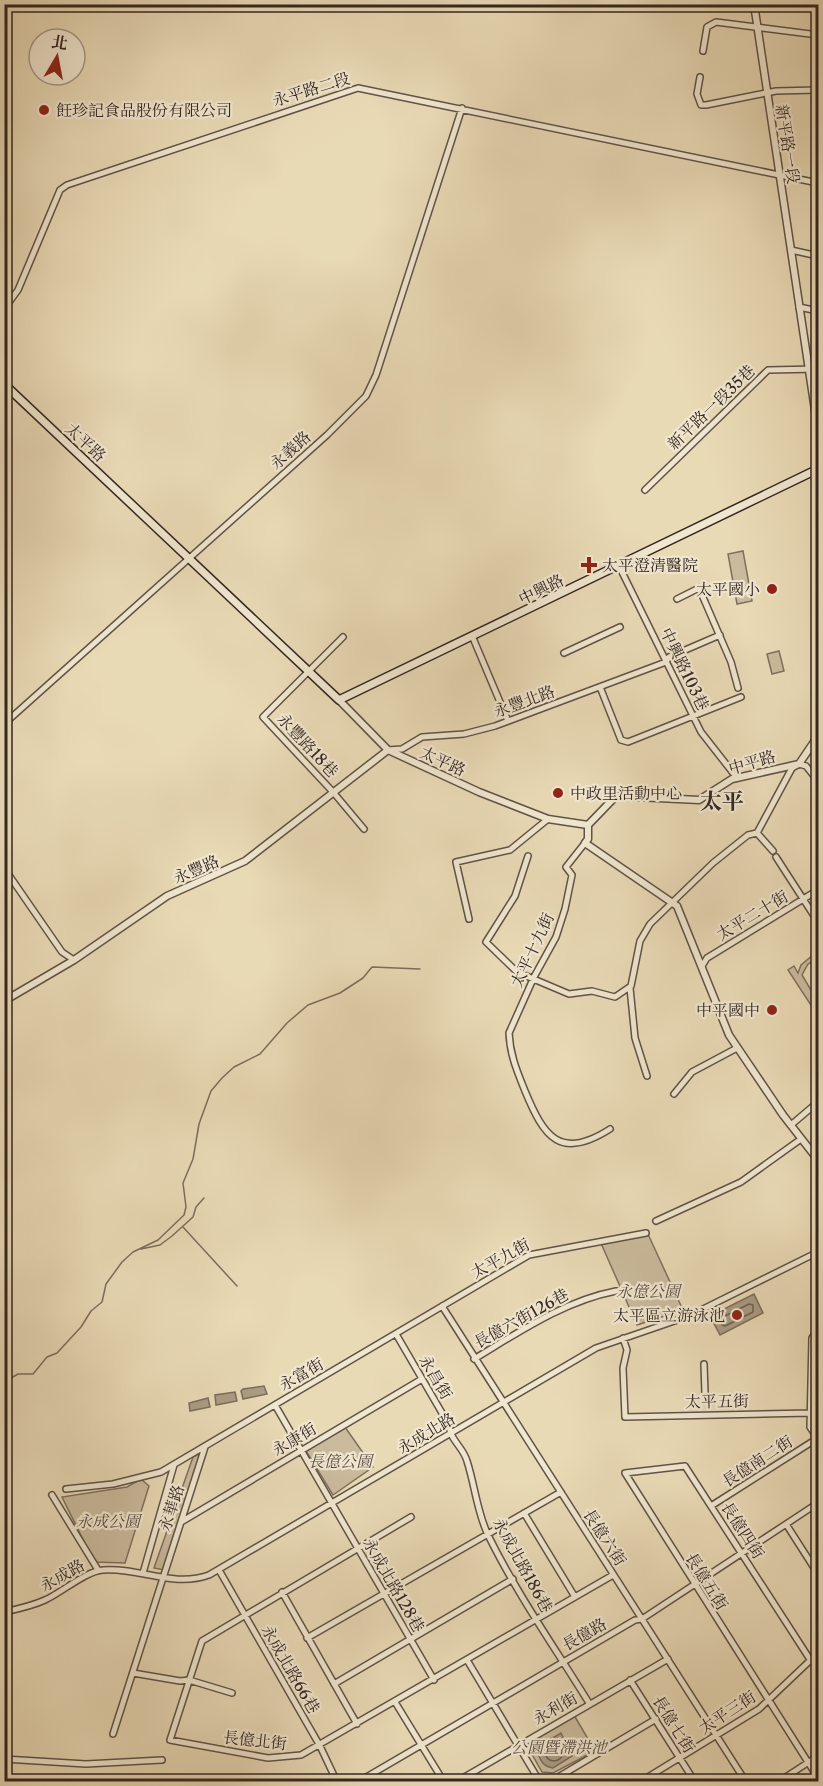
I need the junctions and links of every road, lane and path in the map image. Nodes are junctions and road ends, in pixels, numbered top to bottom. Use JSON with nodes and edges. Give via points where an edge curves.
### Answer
{"nodes":[{"id":1,"x":754,"y":4,"type":"edge"},
{"id":2,"x":758,"y":28,"type":"junction"},
{"id":3,"x":819,"y":35,"type":"edge"},
{"id":4,"x":703,"y":51,"type":"dead end"},
{"id":5,"x":700,"y":77,"type":"dead end"},
{"id":6,"x":819,"y":90,"type":"edge"},
{"id":7,"x":767,"y":93,"type":"junction"},
{"id":8,"x":462,"y":108,"type":"junction"},
{"id":9,"x":779,"y":174,"type":"junction"},
{"id":10,"x":819,"y":183,"type":"edge"},
{"id":11,"x":791,"y":250,"type":"junction"},
{"id":12,"x":819,"y":255,"type":"edge"},
{"id":13,"x":799,"y":307,"type":"junction"},
{"id":14,"x":4,"y":309,"type":"edge"},
{"id":15,"x":819,"y":310,"type":"edge"},
{"id":16,"x":808,"y":369,"type":"junction"},
{"id":17,"x":819,"y":369,"type":"edge"},
{"id":18,"x":4,"y":384,"type":"edge"},
{"id":19,"x":819,"y":430,"type":"edge"},
{"id":20,"x":819,"y":469,"type":"edge"},
{"id":21,"x":645,"y":490,"type":"dead end"},
{"id":22,"x":189,"y":559,"type":"junction"},
{"id":23,"x":619,"y":566,"type":"junction"},
{"id":24,"x":677,"y":599,"type":"dead end"},
{"id":25,"x":620,"y":627,"type":"dead end"},
{"id":26,"x":720,"y":634,"type":"junction"},
{"id":27,"x":343,"y":637,"type":"dead end"},
{"id":28,"x":473,"y":638,"type":"junction"},
{"id":29,"x":564,"y":653,"type":"dead end"},
{"id":30,"x":666,"y":662,"type":"junction"},
{"id":31,"x":309,"y":672,"type":"junction"},
{"id":32,"x":600,"y":687,"type":"junction"},
{"id":33,"x":738,"y":688,"type":"dead end"},
{"id":34,"x":741,"y":697,"type":"dead end"},
{"id":35,"x":339,"y":700,"type":"junction"},
{"id":36,"x":692,"y":716,"type":"junction"},
{"id":37,"x":508,"y":721,"type":"junction"},
{"id":38,"x":4,"y":724,"type":"edge"},
{"id":39,"x":819,"y":736,"type":"edge"},
{"id":40,"x":388,"y":750,"type":"junction"},
{"id":41,"x":799,"y":764,"type":"junction"},
{"id":42,"x":736,"y":778,"type":"junction"},
{"id":43,"x":819,"y":781,"type":"edge"},
{"id":44,"x":333,"y":792,"type":"junction"},
{"id":45,"x":548,"y":819,"type":"junction"},
{"id":46,"x":588,"y":825,"type":"junction"},
{"id":47,"x":364,"y":829,"type":"dead end"},
{"id":48,"x":757,"y":832,"type":"junction"},
{"id":49,"x":585,"y":843,"type":"junction"},
{"id":50,"x":528,"y":856,"type":"dead end"},
{"id":51,"x":4,"y":868,"type":"edge"},
{"id":52,"x":819,"y":890,"type":"edge"},
{"id":53,"x":804,"y":900,"type":"junction"},
{"id":54,"x":673,"y":903,"type":"junction"},
{"id":55,"x":469,"y":919,"type":"dead end"},
{"id":56,"x":819,"y":922,"type":"edge"},
{"id":57,"x":74,"y":960,"type":"junction"},
{"id":58,"x":702,"y":966,"type":"junction"},
{"id":59,"x":534,"y":977,"type":"junction"},
{"id":60,"x":630,"y":988,"type":"junction"},
{"id":61,"x":4,"y":1001,"type":"edge"},
{"id":62,"x":737,"y":1048,"type":"junction"},
{"id":63,"x":647,"y":1076,"type":"dead end"},
{"id":64,"x":674,"y":1094,"type":"dead end"},
{"id":65,"x":819,"y":1102,"type":"edge"},
{"id":66,"x":790,"y":1125,"type":"junction"},
{"id":67,"x":610,"y":1129,"type":"dead end"},
{"id":68,"x":801,"y":1139,"type":"junction"},
{"id":69,"x":819,"y":1160,"type":"edge"},
{"id":70,"x":656,"y":1221,"type":"dead end"},
{"id":71,"x":646,"y":1233,"type":"dead end"},
{"id":72,"x":819,"y":1252,"type":"edge"},
{"id":73,"x":616,"y":1291,"type":"dead end"},
{"id":74,"x":442,"y":1306,"type":"junction"},
{"id":75,"x":819,"y":1330,"type":"edge"},
{"id":76,"x":396,"y":1334,"type":"junction"},
{"id":77,"x":623,"y":1338,"type":"junction"},
{"id":78,"x":474,"y":1359,"type":"junction"},
{"id":79,"x":704,"y":1364,"type":"dead end"},
{"id":80,"x":422,"y":1379,"type":"junction"},
{"id":81,"x":705,"y":1394,"type":"dead end"},
{"id":82,"x":502,"y":1403,"type":"junction"},
{"id":83,"x":275,"y":1405,"type":"junction"},
{"id":84,"x":809,"y":1413,"type":"junction"},
{"id":85,"x":450,"y":1434,"type":"junction"},
{"id":86,"x":818,"y":1439,"type":"edge"},
{"id":87,"x":205,"y":1447,"type":"junction"},
{"id":88,"x":300,"y":1451,"type":"junction"},
{"id":89,"x":174,"y":1464,"type":"junction"},
{"id":90,"x":625,"y":1473,"type":"joint"},
{"id":91,"x":66,"y":1489,"type":"dead end"},
{"id":92,"x":561,"y":1492,"type":"junction"},
{"id":93,"x":52,"y":1495,"type":"dead end"},
{"id":94,"x":819,"y":1503,"type":"edge"},
{"id":95,"x":331,"y":1504,"type":"junction"},
{"id":96,"x":711,"y":1506,"type":"junction"},
{"id":97,"x":524,"y":1513,"type":"junction"},
{"id":98,"x":411,"y":1517,"type":"dead end"},
{"id":99,"x":181,"y":1522,"type":"junction"},
{"id":100,"x":786,"y":1524,"type":"junction"},
{"id":101,"x":488,"y":1535,"type":"junction"},
{"id":102,"x":357,"y":1548,"type":"junction"},
{"id":103,"x":741,"y":1553,"type":"junction"},
{"id":104,"x":816,"y":1566,"type":"edge"},
{"id":105,"x":98,"y":1570,"type":"junction"},
{"id":106,"x":219,"y":1570,"type":"junction"},
{"id":107,"x":143,"y":1573,"type":"junction"},
{"id":108,"x":819,"y":1574,"type":"edge"},
{"id":109,"x":613,"y":1575,"type":"junction"},
{"id":110,"x":164,"y":1579,"type":"junction"},
{"id":111,"x":513,"y":1579,"type":"junction"},
{"id":112,"x":693,"y":1585,"type":"junction"},
{"id":113,"x":282,"y":1592,"type":"junction"},
{"id":114,"x":384,"y":1594,"type":"junction"},
{"id":115,"x":575,"y":1597,"type":"junction"},
{"id":116,"x":4,"y":1612,"type":"edge"},
{"id":117,"x":244,"y":1614,"type":"junction"},
{"id":118,"x":536,"y":1619,"type":"junction"},
{"id":119,"x":642,"y":1619,"type":"junction"},
{"id":120,"x":307,"y":1638,"type":"junction"},
{"id":121,"x":410,"y":1639,"type":"junction"},
{"id":122,"x":819,"y":1653,"type":"edge"},
{"id":123,"x":668,"y":1659,"type":"junction"},
{"id":124,"x":467,"y":1660,"type":"junction"},
{"id":125,"x":811,"y":1660,"type":"junction"},
{"id":126,"x":564,"y":1662,"type":"junction"},
{"id":127,"x":133,"y":1673,"type":"junction"},
{"id":128,"x":189,"y":1680,"type":"junction"},
{"id":129,"x":434,"y":1680,"type":"junction"},
{"id":130,"x":630,"y":1680,"type":"junction"},
{"id":131,"x":334,"y":1684,"type":"junction"},
{"id":132,"x":232,"y":1693,"type":"dead end"},
{"id":133,"x":395,"y":1702,"type":"junction"},
{"id":134,"x":493,"y":1702,"type":"junction"},
{"id":135,"x":769,"y":1702,"type":"junction"},
{"id":136,"x":589,"y":1703,"type":"junction"},
{"id":137,"x":656,"y":1719,"type":"junction"},
{"id":138,"x":357,"y":1724,"type":"junction"},
{"id":139,"x":113,"y":1734,"type":"dead end"},
{"id":140,"x":717,"y":1736,"type":"junction"},
{"id":141,"x":422,"y":1744,"type":"junction"},
{"id":142,"x":519,"y":1744,"type":"junction"},
{"id":143,"x":320,"y":1746,"type":"junction"},
{"id":144,"x":819,"y":1756,"type":"edge"},
{"id":145,"x":680,"y":1758,"type":"junction"},
{"id":146,"x":4,"y":1759,"type":"edge"},
{"id":147,"x":162,"y":1760,"type":"dead end"},
{"id":148,"x":808,"y":1762,"type":"junction"},
{"id":149,"x":819,"y":1778,"type":"edge"},
{"id":150,"x":337,"y":1782,"type":"edge"},
{"id":151,"x":358,"y":1782,"type":"edge"},
{"id":152,"x":444,"y":1782,"type":"edge"},
{"id":153,"x":456,"y":1782,"type":"edge"},
{"id":154,"x":540,"y":1782,"type":"edge"},
{"id":155,"x":550,"y":1782,"type":"edge"},
{"id":156,"x":640,"y":1782,"type":"edge"},
{"id":157,"x":695,"y":1782,"type":"edge"},
{"id":158,"x":746,"y":1782,"type":"edge"},
{"id":159,"x":778,"y":1782,"type":"edge"}],
"edges":[{"from":1,"to":2,"type":"street","name":"新平路一段"},
{"from":2,"to":3,"type":"street"},
{"from":2,"to":4,"type":"street","via":[[711,23]]},
{"from":2,"to":7,"type":"street","name":"新平路一段"},
{"from":5,"to":7,"type":"street","via":[[697,94],[701,105]]},
{"from":6,"to":7,"type":"street"},
{"from":7,"to":9,"type":"street","name":"新平路一段"},
{"from":8,"to":9,"type":"street","name":"永平路二段"},
{"from":8,"to":14,"type":"street","name":"永平路二段","via":[[358,88],[67,185],[60,190],[18,290]]},
{"from":8,"to":22,"type":"street","name":"永義路","via":[[366,396]]},
{"from":9,"to":10,"type":"street","name":"永平路二段"},
{"from":9,"to":11,"type":"street","name":"新平路一段"},
{"from":11,"to":12,"type":"street"},
{"from":11,"to":13,"type":"street","name":"新平路一段"},
{"from":13,"to":15,"type":"street"},
{"from":13,"to":16,"type":"street","name":"新平路一段"},
{"from":16,"to":17,"type":"street","name":"新平路一段35巷"},
{"from":16,"to":19,"type":"street","name":"新平路一段"},
{"from":16,"to":21,"type":"street","name":"新平路一段35巷","via":[[768,370]]},
{"from":18,"to":22,"type":"main road","name":"太平路"},
{"from":20,"to":23,"type":"main road","name":"中興路"},
{"from":22,"to":31,"type":"main road","name":"太平路"},
{"from":22,"to":38,"type":"street","name":"永義路"},
{"from":23,"to":28,"type":"main road","name":"中興路"},
{"from":23,"to":30,"type":"street","name":"中興路103巷"},
{"from":24,"to":26,"type":"street","via":[[699,588]]},
{"from":25,"to":29,"type":"street"},
{"from":26,"to":30,"type":"street","name":"永豐北路","via":[[669,657]]},
{"from":26,"to":33,"type":"street"},
{"from":27,"to":31,"type":"street"},
{"from":28,"to":35,"type":"main road","name":"中興路"},
{"from":28,"to":37,"type":"street"},
{"from":30,"to":32,"type":"street","name":"永豐北路"},
{"from":30,"to":36,"type":"street","name":"中興路103巷"},
{"from":31,"to":35,"type":"main road","name":"太平路"},
{"from":31,"to":44,"type":"street","name":"永豐路18巷","via":[[263,717]]},
{"from":32,"to":36,"type":"street","via":[[621,740],[634,741]]},
{"from":32,"to":37,"type":"street","name":"永豐北路"},
{"from":34,"to":36,"type":"street"},
{"from":35,"to":40,"type":"street","name":"太平路"},
{"from":36,"to":42,"type":"street","name":"中興路103巷"},
{"from":37,"to":40,"type":"street","name":"永豐北路","via":[[464,734],[422,737],[402,749]]},
{"from":39,"to":41,"type":"street","name":"中平路"},
{"from":40,"to":44,"type":"street","name":"永豐路"},
{"from":40,"to":45,"type":"street","name":"太平路"},
{"from":41,"to":42,"type":"street","name":"中平路"},
{"from":41,"to":43,"type":"street","via":[[806,766]]},
{"from":41,"to":48,"type":"street","via":[[792,768]]},
{"from":42,"to":46,"type":"street","name":"中平路","via":[[699,800],[616,796]]},
{"from":44,"to":47,"type":"street","name":"永豐路18巷"},
{"from":44,"to":57,"type":"street","name":"永豐路","via":[[245,861],[167,896]]},
{"from":45,"to":46,"type":"street","name":"太平路"},
{"from":45,"to":55,"type":"street","via":[[510,850],[456,862]]},
{"from":46,"to":49,"type":"street"},
{"from":48,"to":53,"type":"street"},
{"from":48,"to":54,"type":"street","via":[[713,863]]},
{"from":49,"to":54,"type":"street"},
{"from":49,"to":59,"type":"street","name":"太平十九街","via":[[566,867],[572,875],[565,909],[556,937]]},
{"from":50,"to":59,"type":"street","via":[[515,896],[486,942],[518,972]]},
{"from":51,"to":57,"type":"street","via":[[62,952]]},
{"from":52,"to":53,"type":"street","name":"太平二十街"},
{"from":53,"to":56,"type":"street"},
{"from":53,"to":58,"type":"street","name":"太平二十街","via":[[707,958]]},
{"from":54,"to":58,"type":"street"},
{"from":54,"to":60,"type":"street","via":[[643,933]]},
{"from":57,"to":61,"type":"street","name":"永豐路"},
{"from":58,"to":62,"type":"street"},
{"from":59,"to":60,"type":"street","via":[[574,994],[596,991],[611,998]]},
{"from":59,"to":67,"type":"street","name":"太平十九街","via":[[509,1033],[510,1054],[539,1124],[554,1140],[572,1144],[591,1140]]},
{"from":60,"to":63,"type":"street","via":[[636,1035]]},
{"from":62,"to":64,"type":"street","via":[[692,1072]]},
{"from":62,"to":66,"type":"street"},
{"from":65,"to":66,"type":"street"},
{"from":66,"to":68,"type":"street"},
{"from":68,"to":69,"type":"street"},
{"from":68,"to":70,"type":"street","via":[[730,1189]]},
{"from":71,"to":74,"type":"street","name":"太平九街","via":[[532,1253]]},
{"from":72,"to":77,"type":"street","name":"永成北路","via":[[689,1316]]},
{"from":73,"to":78,"type":"street","name":"長億六街126巷","via":[[567,1306]]},
{"from":74,"to":76,"type":"street","name":"永富街"},
{"from":74,"to":78,"type":"street","name":"長億六街"},
{"from":75,"to":84,"type":"street","via":[[812,1338]]},
{"from":76,"to":80,"type":"street","name":"永昌街"},
{"from":76,"to":83,"type":"street","name":"永富街"},
{"from":77,"to":82,"type":"street","name":"永成北路","via":[[596,1348]]},
{"from":77,"to":84,"type":"street","name":"太平五街","via":[[627,1350],[623,1378],[625,1417]]},
{"from":78,"to":82,"type":"street","name":"長億六街"},
{"from":79,"to":81,"type":"street"},
{"from":80,"to":85,"type":"street","name":"永昌街","via":[[449,1425]]},
{"from":80,"to":88,"type":"street","name":"永康街"},
{"from":82,"to":85,"type":"street","name":"永成北路"},
{"from":82,"to":92,"type":"street","name":"長億六街"},
{"from":83,"to":87,"type":"street","name":"永富街"},
{"from":83,"to":88,"type":"street","name":"永成北路128巷"},
{"from":84,"to":86,"type":"street","via":[[810,1427]]},
{"from":85,"to":95,"type":"street","name":"永成北路"},
{"from":85,"to":101,"type":"street","name":"永成北路186巷","via":[[465,1457]]},
{"from":86,"to":96,"type":"street","name":"長億南二街"},
{"from":87,"to":89,"type":"street","name":"永富街"},
{"from":87,"to":99,"type":"street","name":"永華路"},
{"from":88,"to":95,"type":"street","name":"永成北路128巷"},
{"from":88,"to":99,"type":"street","name":"永康街"},
{"from":89,"to":91,"type":"street","name":"永富街","via":[[133,1480]]},
{"from":89,"to":107,"type":"street"},
{"from":90,"to":96,"type":"street","name":"長億四街","via":[[685,1466]]},
{"from":90,"to":112,"type":"street","name":"長億五街"},
{"from":92,"to":97,"type":"street"},
{"from":92,"to":109,"type":"street","name":"長億六街"},
{"from":93,"to":105,"type":"street","name":"永成路"},
{"from":94,"to":100,"type":"street","name":"長億路"},
{"from":95,"to":102,"type":"street","name":"永成北路128巷"},
{"from":95,"to":106,"type":"street","name":"永成北路"},
{"from":96,"to":103,"type":"street","name":"長億四街"},
{"from":97,"to":101,"type":"street"},
{"from":97,"to":115,"type":"street"},
{"from":98,"to":102,"type":"street"},
{"from":99,"to":110,"type":"street","name":"永華路"},
{"from":100,"to":103,"type":"street","name":"長億路"},
{"from":100,"to":104,"type":"street"},
{"from":101,"to":111,"type":"street","name":"永成北路186巷"},
{"from":101,"to":114,"type":"street"},
{"from":102,"to":113,"type":"street"},
{"from":102,"to":114,"type":"street","name":"永成北路128巷"},
{"from":103,"to":112,"type":"street","name":"長億路"},
{"from":103,"to":125,"type":"street","name":"長億四街"},
{"from":104,"to":108,"type":"street"},
{"from":105,"to":107,"type":"street","name":"永成路"},
{"from":105,"to":116,"type":"street","name":"永成路","via":[[44,1601]]},
{"from":106,"to":110,"type":"street","name":"永成北路","via":[[199,1579]]},
{"from":106,"to":117,"type":"street","name":"永成北路66巷"},
{"from":107,"to":110,"type":"street","name":"永成路"},
{"from":109,"to":115,"type":"street","name":"長億北街"},
{"from":109,"to":119,"type":"street","name":"長億六街"},
{"from":110,"to":127,"type":"street","via":[[156,1592]]},
{"from":111,"to":118,"type":"street","name":"永成北路186巷"},
{"from":111,"to":121,"type":"street"},
{"from":112,"to":119,"type":"street","name":"長億路"},
{"from":112,"to":135,"type":"street","name":"長億五街"},
{"from":113,"to":117,"type":"street"},
{"from":113,"to":120,"type":"street"},
{"from":114,"to":120,"type":"street"},
{"from":114,"to":121,"type":"street","name":"永成北路128巷"},
{"from":115,"to":118,"type":"street","name":"長億北街"},
{"from":117,"to":128,"type":"street","via":[[202,1641]]},
{"from":117,"to":143,"type":"street","name":"永成北路66巷"},
{"from":118,"to":124,"type":"street","name":"長億北街"},
{"from":118,"to":126,"type":"street","name":"永成北路186巷"},
{"from":119,"to":123,"type":"street","name":"長億六街"},
{"from":119,"to":126,"type":"street","name":"長億路"},
{"from":120,"to":131,"type":"street"},
{"from":121,"to":129,"type":"street","name":"永成北路128巷"},
{"from":121,"to":131,"type":"street"},
{"from":122,"to":125,"type":"street","name":"太平三街"},
{"from":123,"to":130,"type":"street","name":"永利街"},
{"from":123,"to":140,"type":"street","name":"長億六街"},
{"from":124,"to":129,"type":"street","name":"長億北街"},
{"from":124,"to":134,"type":"street"},
{"from":125,"to":135,"type":"street","name":"太平三街"},
{"from":126,"to":134,"type":"street","name":"長億路"},
{"from":126,"to":136,"type":"street","name":"永成北路186巷"},
{"from":127,"to":128,"type":"street"},
{"from":127,"to":139,"type":"street"},
{"from":128,"to":132,"type":"street"},
{"from":128,"to":143,"type":"street","name":"長億北街","via":[[170,1740],[277,1759],[301,1755]]},
{"from":129,"to":133,"type":"street","name":"長億北街"},
{"from":130,"to":136,"type":"street","name":"永利街"},
{"from":130,"to":137,"type":"street","name":"長億七街"},
{"from":131,"to":138,"type":"street"},
{"from":133,"to":138,"type":"street","name":"長億北街"},
{"from":133,"to":141,"type":"street"},
{"from":134,"to":141,"type":"street","name":"長億路"},
{"from":134,"to":142,"type":"street"},
{"from":135,"to":140,"type":"street","name":"太平三街"},
{"from":135,"to":148,"type":"street","name":"長億五街"},
{"from":136,"to":142,"type":"street","name":"永利街"},
{"from":137,"to":145,"type":"street","name":"長億七街"},
{"from":137,"to":155,"type":"street"},
{"from":138,"to":143,"type":"street","name":"長億北街"},
{"from":140,"to":145,"type":"street","name":"太平三街"},
{"from":140,"to":158,"type":"street","name":"長億六街"},
{"from":141,"to":151,"type":"street","name":"長億路"},
{"from":141,"to":152,"type":"street"},
{"from":142,"to":153,"type":"street","name":"永利街"},
{"from":142,"to":154,"type":"street"},
{"from":143,"to":150,"type":"street","name":"永成北路66巷"},
{"from":144,"to":148,"type":"street"},
{"from":145,"to":156,"type":"street","name":"太平三街"},
{"from":145,"to":157,"type":"street","name":"長億七街"},
{"from":146,"to":147,"type":"street","via":[[86,1764]]},
{"from":148,"to":149,"type":"street","name":"長億五街"},
{"from":148,"to":159,"type":"street"}]}
